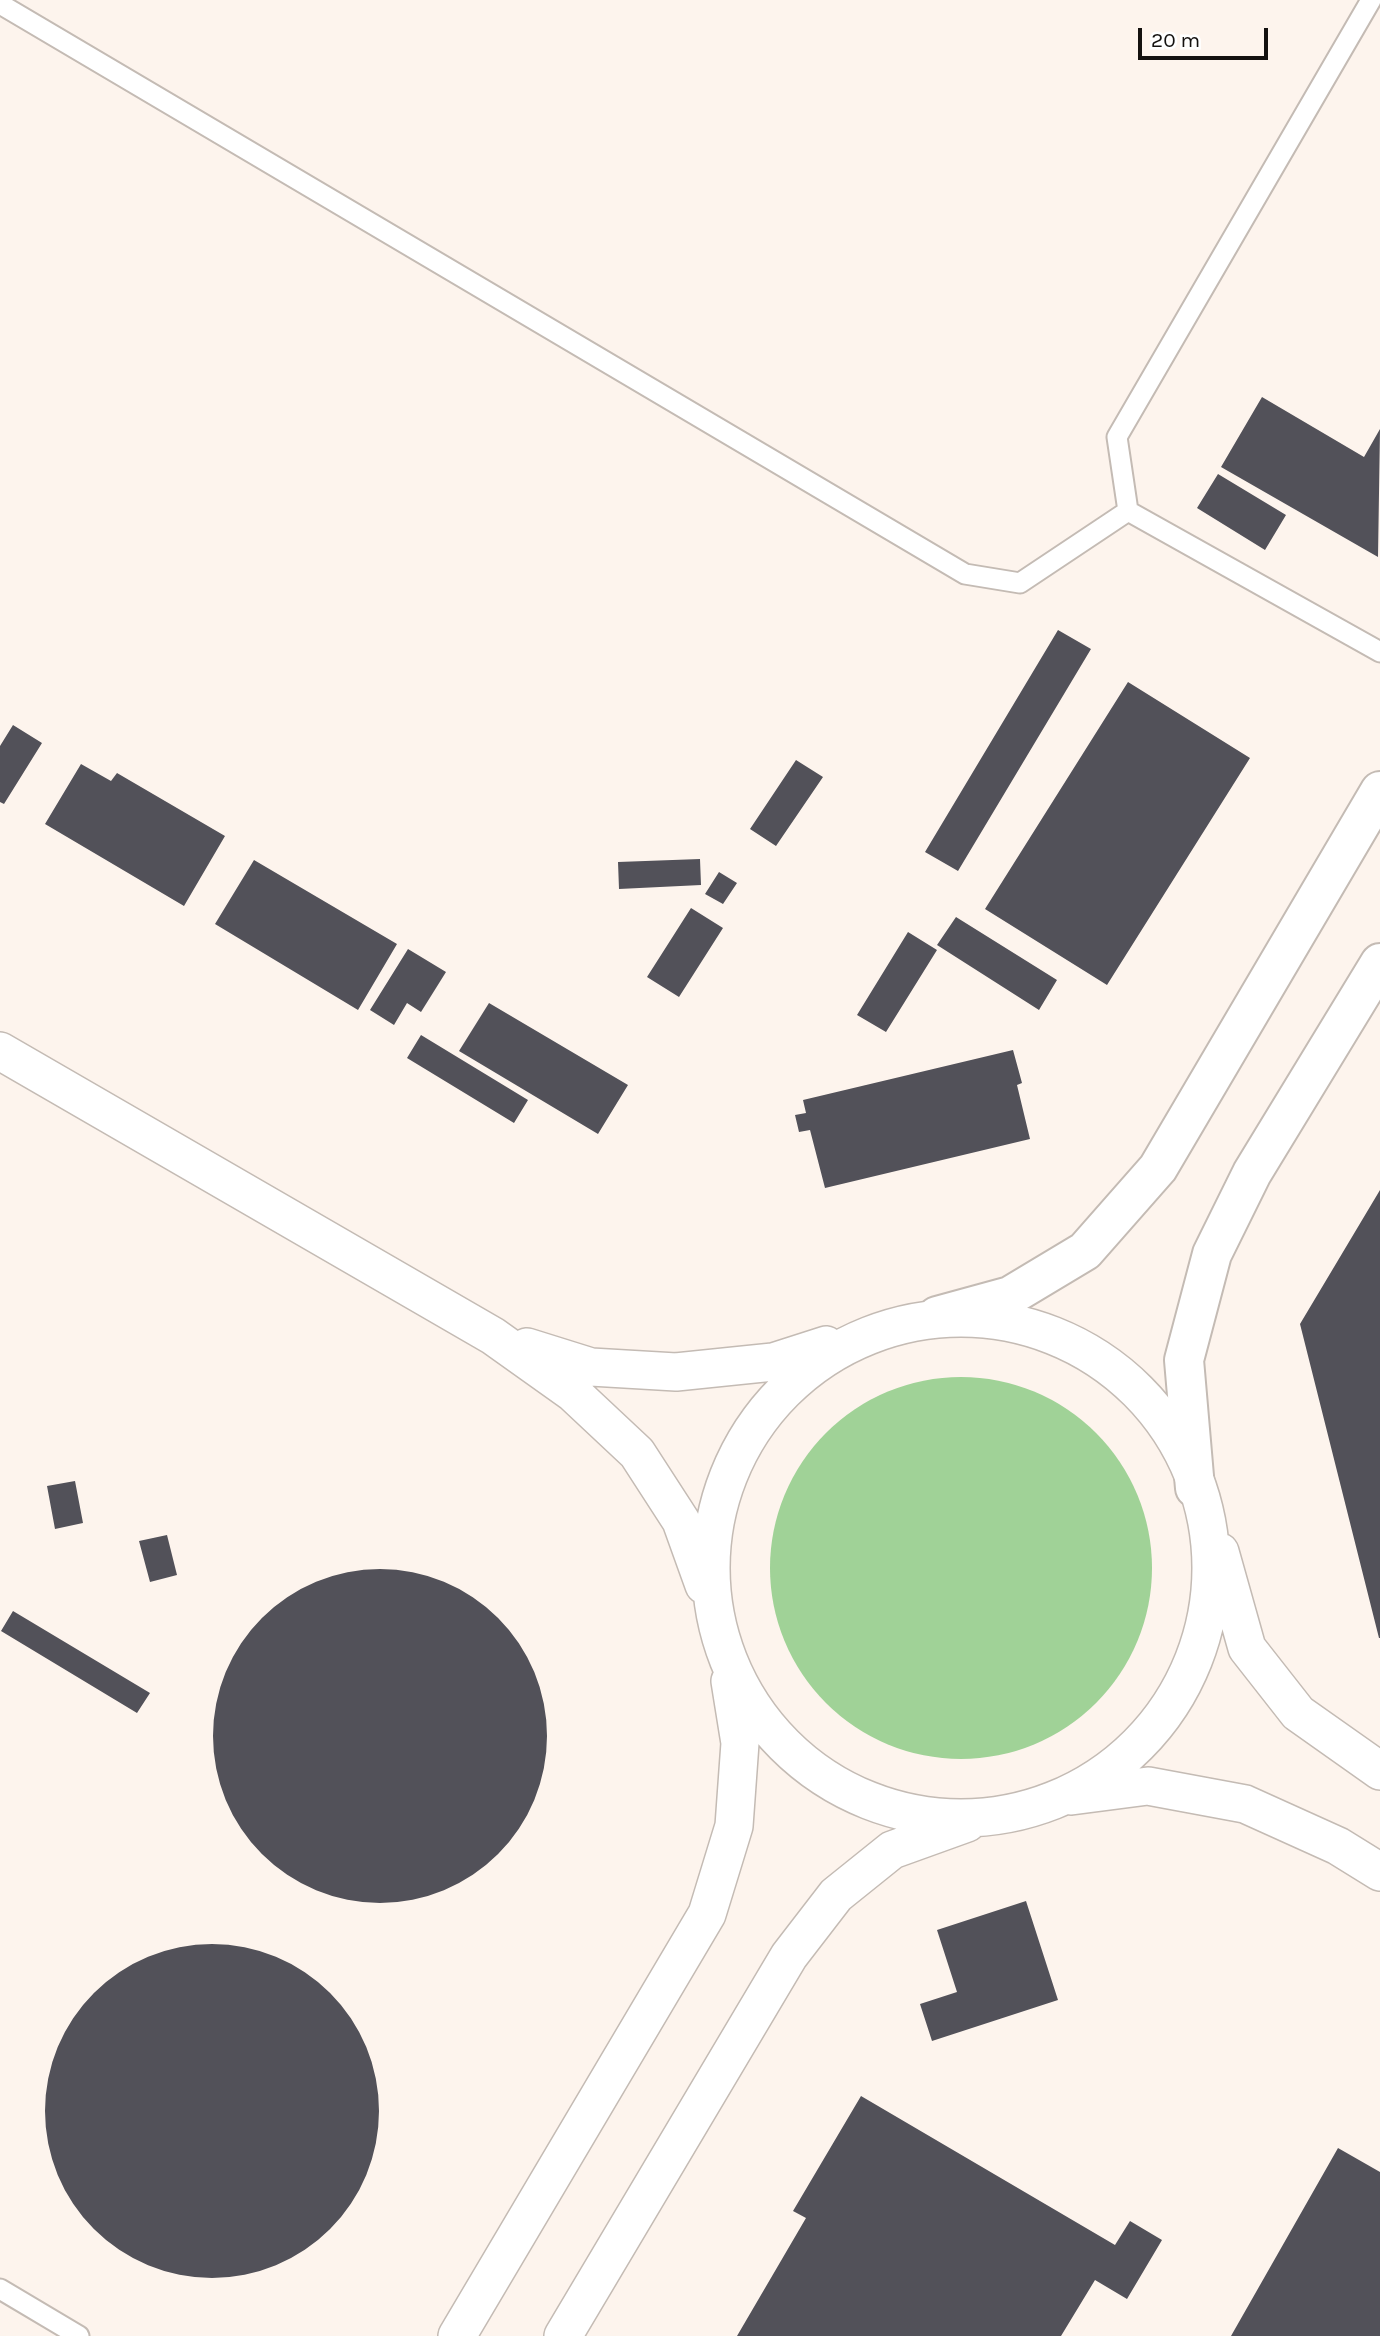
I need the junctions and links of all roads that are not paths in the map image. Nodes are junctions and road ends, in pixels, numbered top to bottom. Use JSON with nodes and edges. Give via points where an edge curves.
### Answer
{"nodes":[{"id":1,"x":1371,"y":0,"type":"edge"},
{"id":2,"x":0,"y":4,"type":"edge"},
{"id":3,"x":1128,"y":511,"type":"junction"},
{"id":4,"x":1380,"y":652,"type":"edge"},
{"id":5,"x":1380,"y":791,"type":"edge"},
{"id":6,"x":1380,"y":963,"type":"edge"},
{"id":7,"x":0,"y":1051,"type":"edge"},
{"id":8,"x":937,"y":1316,"type":"junction"},
{"id":9,"x":887,"y":1326,"type":"junction"},
{"id":10,"x":493,"y":1336,"type":"junction"},
{"id":11,"x":1195,"y":1488,"type":"junction"},
{"id":12,"x":1216,"y":1538,"type":"junction"},
{"id":13,"x":715,"y":1615,"type":"junction"},
{"id":14,"x":728,"y":1673,"type":"junction"},
{"id":15,"x":1380,"y":1771,"type":"edge"},
{"id":16,"x":1056,"y":1798,"type":"junction"},
{"id":17,"x":972,"y":1821,"type":"junction"},
{"id":18,"x":1380,"y":1872,"type":"edge"},
{"id":19,"x":0,"y":2289,"type":"edge"},
{"id":20,"x":79,"y":2336,"type":"edge"},
{"id":21,"x":457,"y":2336,"type":"edge"},
{"id":22,"x":563,"y":2336,"type":"edge"}],
"edges":[{"from":1,"to":3,"type":"lane","via":[[1117,437]]},
{"from":2,"to":3,"type":"lane","via":[[965,574],[1020,583]]},
{"from":3,"to":4,"type":"lane"},
{"from":5,"to":8,"type":"street","via":[[1158,1168],[1085,1251],[1010,1296]]},
{"from":6,"to":11,"type":"street","via":[[1252,1173],[1212,1254],[1184,1360]]},
{"from":7,"to":10,"type":"street"},
{"from":8,"to":9,"type":"street"},
{"from":8,"to":11,"type":"street","via":[[1055,1332],[1134,1383],[1171,1425]]},
{"from":9,"to":10,"type":"street","via":[[773,1362],[676,1372],[591,1367]]},
{"from":9,"to":13,"type":"street","via":[[809,1364],[732,1455],[706,1575]]},
{"from":10,"to":13,"type":"street","via":[[573,1393],[638,1453],[681,1521]]},
{"from":11,"to":12,"type":"street"},
{"from":12,"to":15,"type":"street","via":[[1247,1648],[1298,1713]]},
{"from":12,"to":16,"type":"street","via":[[1201,1654],[1143,1746]]},
{"from":13,"to":14,"type":"street"},
{"from":14,"to":17,"type":"street","via":[[791,1757],[872,1806]]},
{"from":14,"to":21,"type":"street","via":[[740,1743],[734,1826],[707,1914]]},
{"from":16,"to":17,"type":"street"},
{"from":16,"to":18,"type":"street","via":[[1148,1786],[1245,1804],[1338,1846]]},
{"from":17,"to":22,"type":"street","via":[[892,1850],[836,1895],[789,1956]]},
{"from":19,"to":20,"type":"lane"}]}
